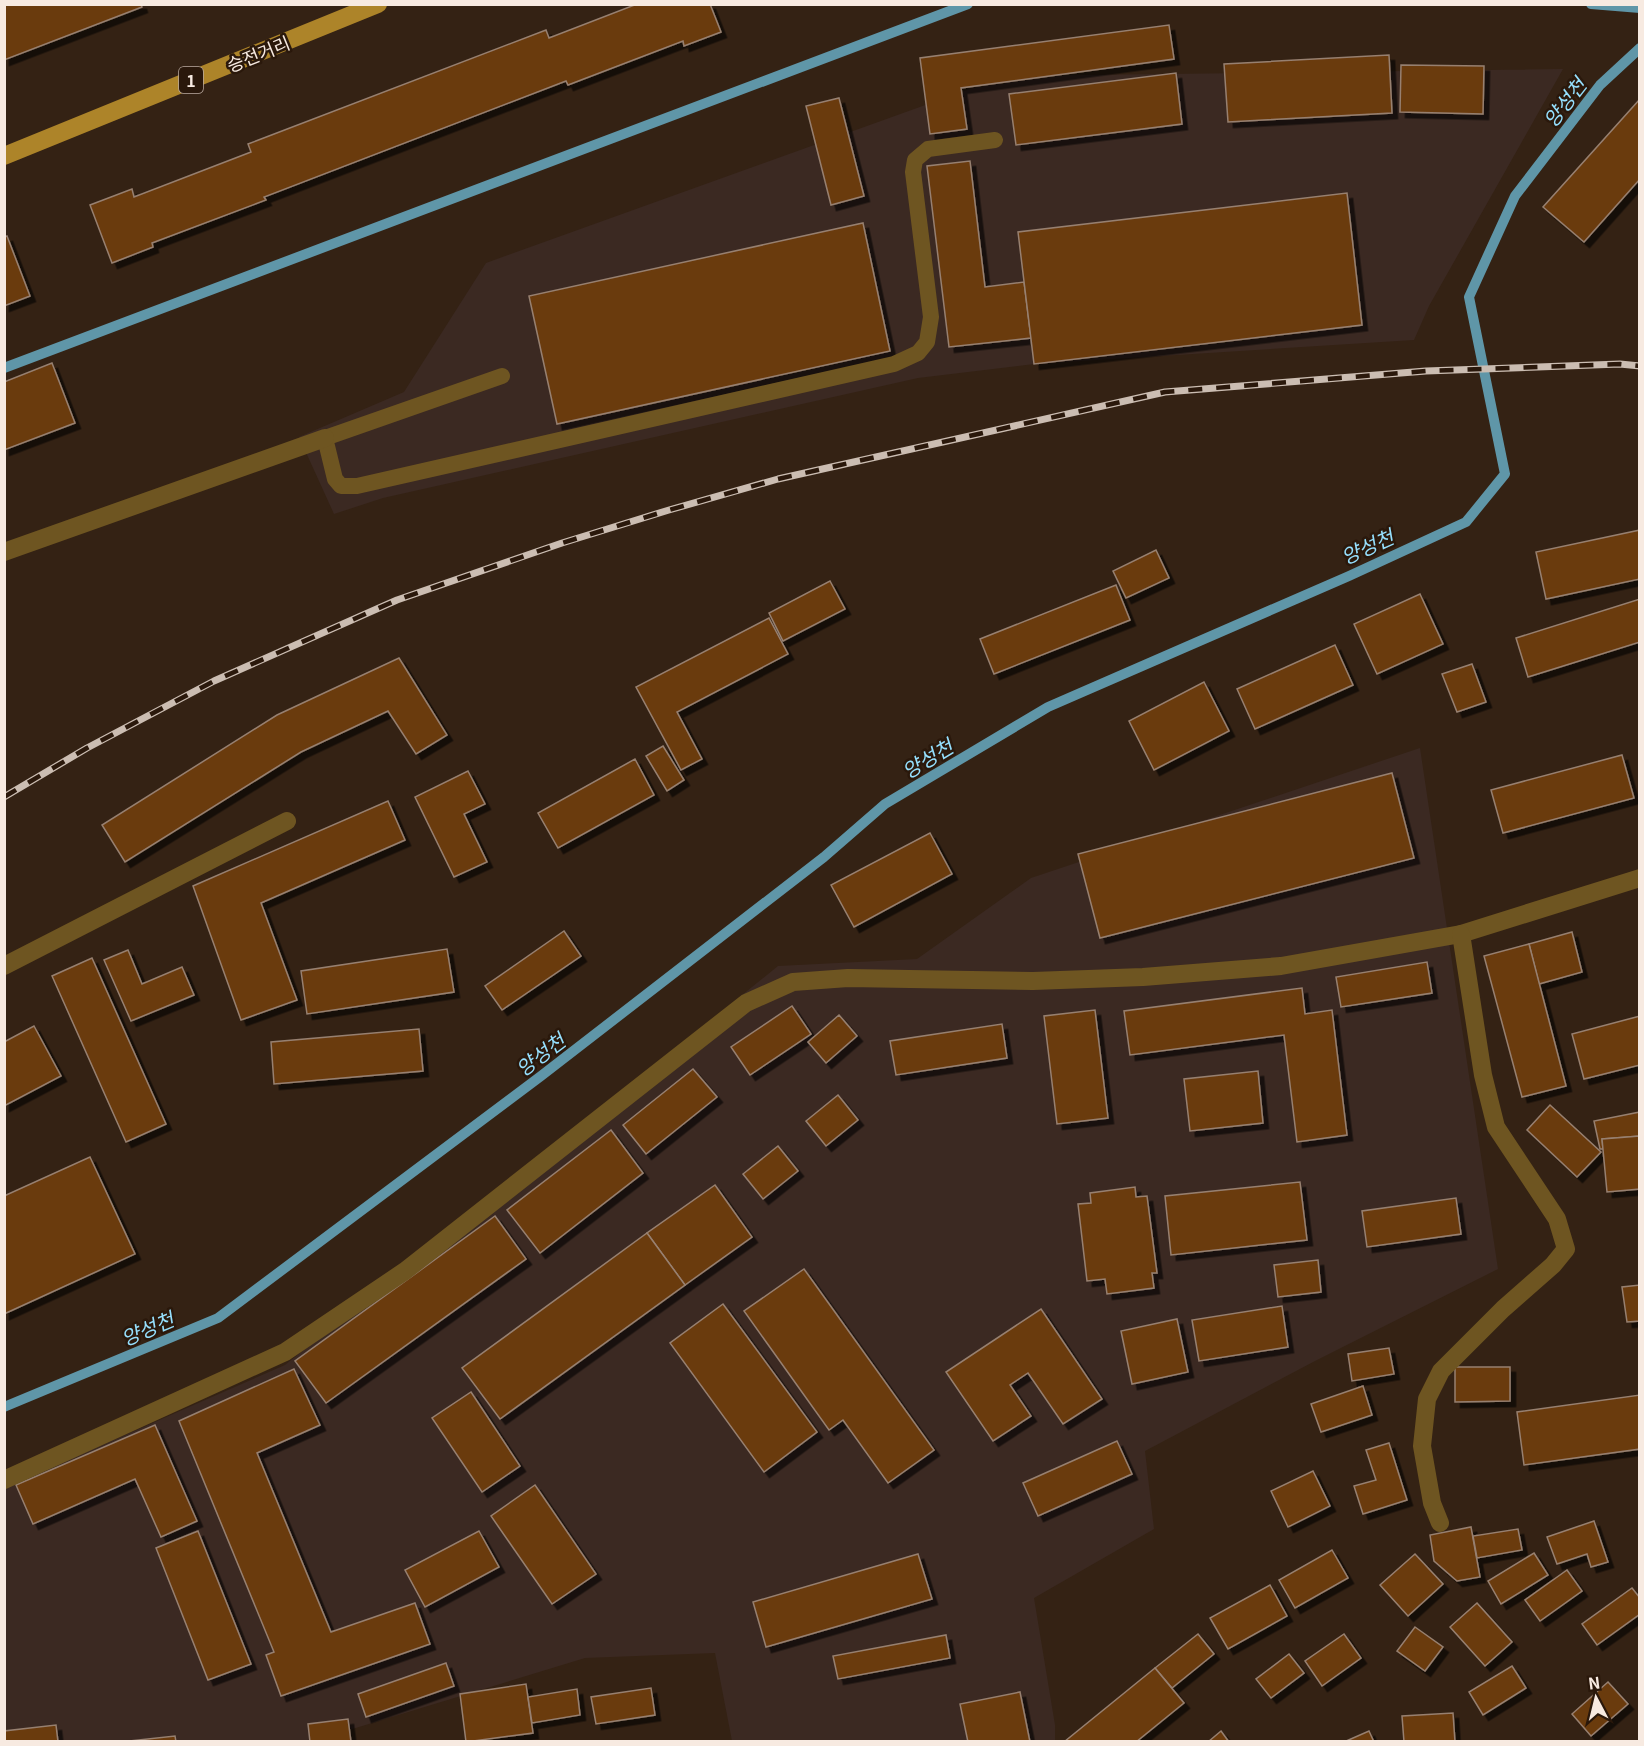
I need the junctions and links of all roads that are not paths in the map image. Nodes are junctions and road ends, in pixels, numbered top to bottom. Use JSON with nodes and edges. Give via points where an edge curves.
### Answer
{"nodes":[{"id":1,"x":378,"y":4,"type":"edge"},
{"id":2,"x":994,"y":140,"type":"dead end"},
{"id":3,"x":4,"y":156,"type":"edge"},
{"id":4,"x":502,"y":376,"type":"dead end"},
{"id":5,"x":325,"y":438,"type":"junction"},
{"id":6,"x":4,"y":552,"type":"edge"},
{"id":7,"x":287,"y":821,"type":"dead end"},
{"id":8,"x":1640,"y":878,"type":"edge"},
{"id":9,"x":1461,"y":934,"type":"junction"},
{"id":10,"x":4,"y":966,"type":"edge"},
{"id":11,"x":4,"y":1480,"type":"edge"},
{"id":12,"x":1440,"y":1523,"type":"dead end"}],
"edges":[{"from":1,"to":3,"type":"main road","name":"승전거리","number":"1"},
{"from":2,"to":5,"type":"lane","via":[[928,149],[915,160],[913,172],[932,317],[927,342],[918,353],[894,364],[357,486],[341,486],[335,479]]},
{"from":4,"to":5,"type":"lane"},
{"from":5,"to":6,"type":"street"},
{"from":7,"to":10,"type":"street"},
{"from":8,"to":9,"type":"street"},
{"from":9,"to":11,"type":"street","via":[[1281,966],[1155,976],[1033,981],[848,978],[793,982],[746,1003],[405,1271],[285,1352]]},
{"from":9,"to":12,"type":"street","via":[[1483,1075],[1496,1126],[1557,1219],[1566,1248],[1441,1371],[1427,1399],[1422,1446],[1432,1503]]}]}
